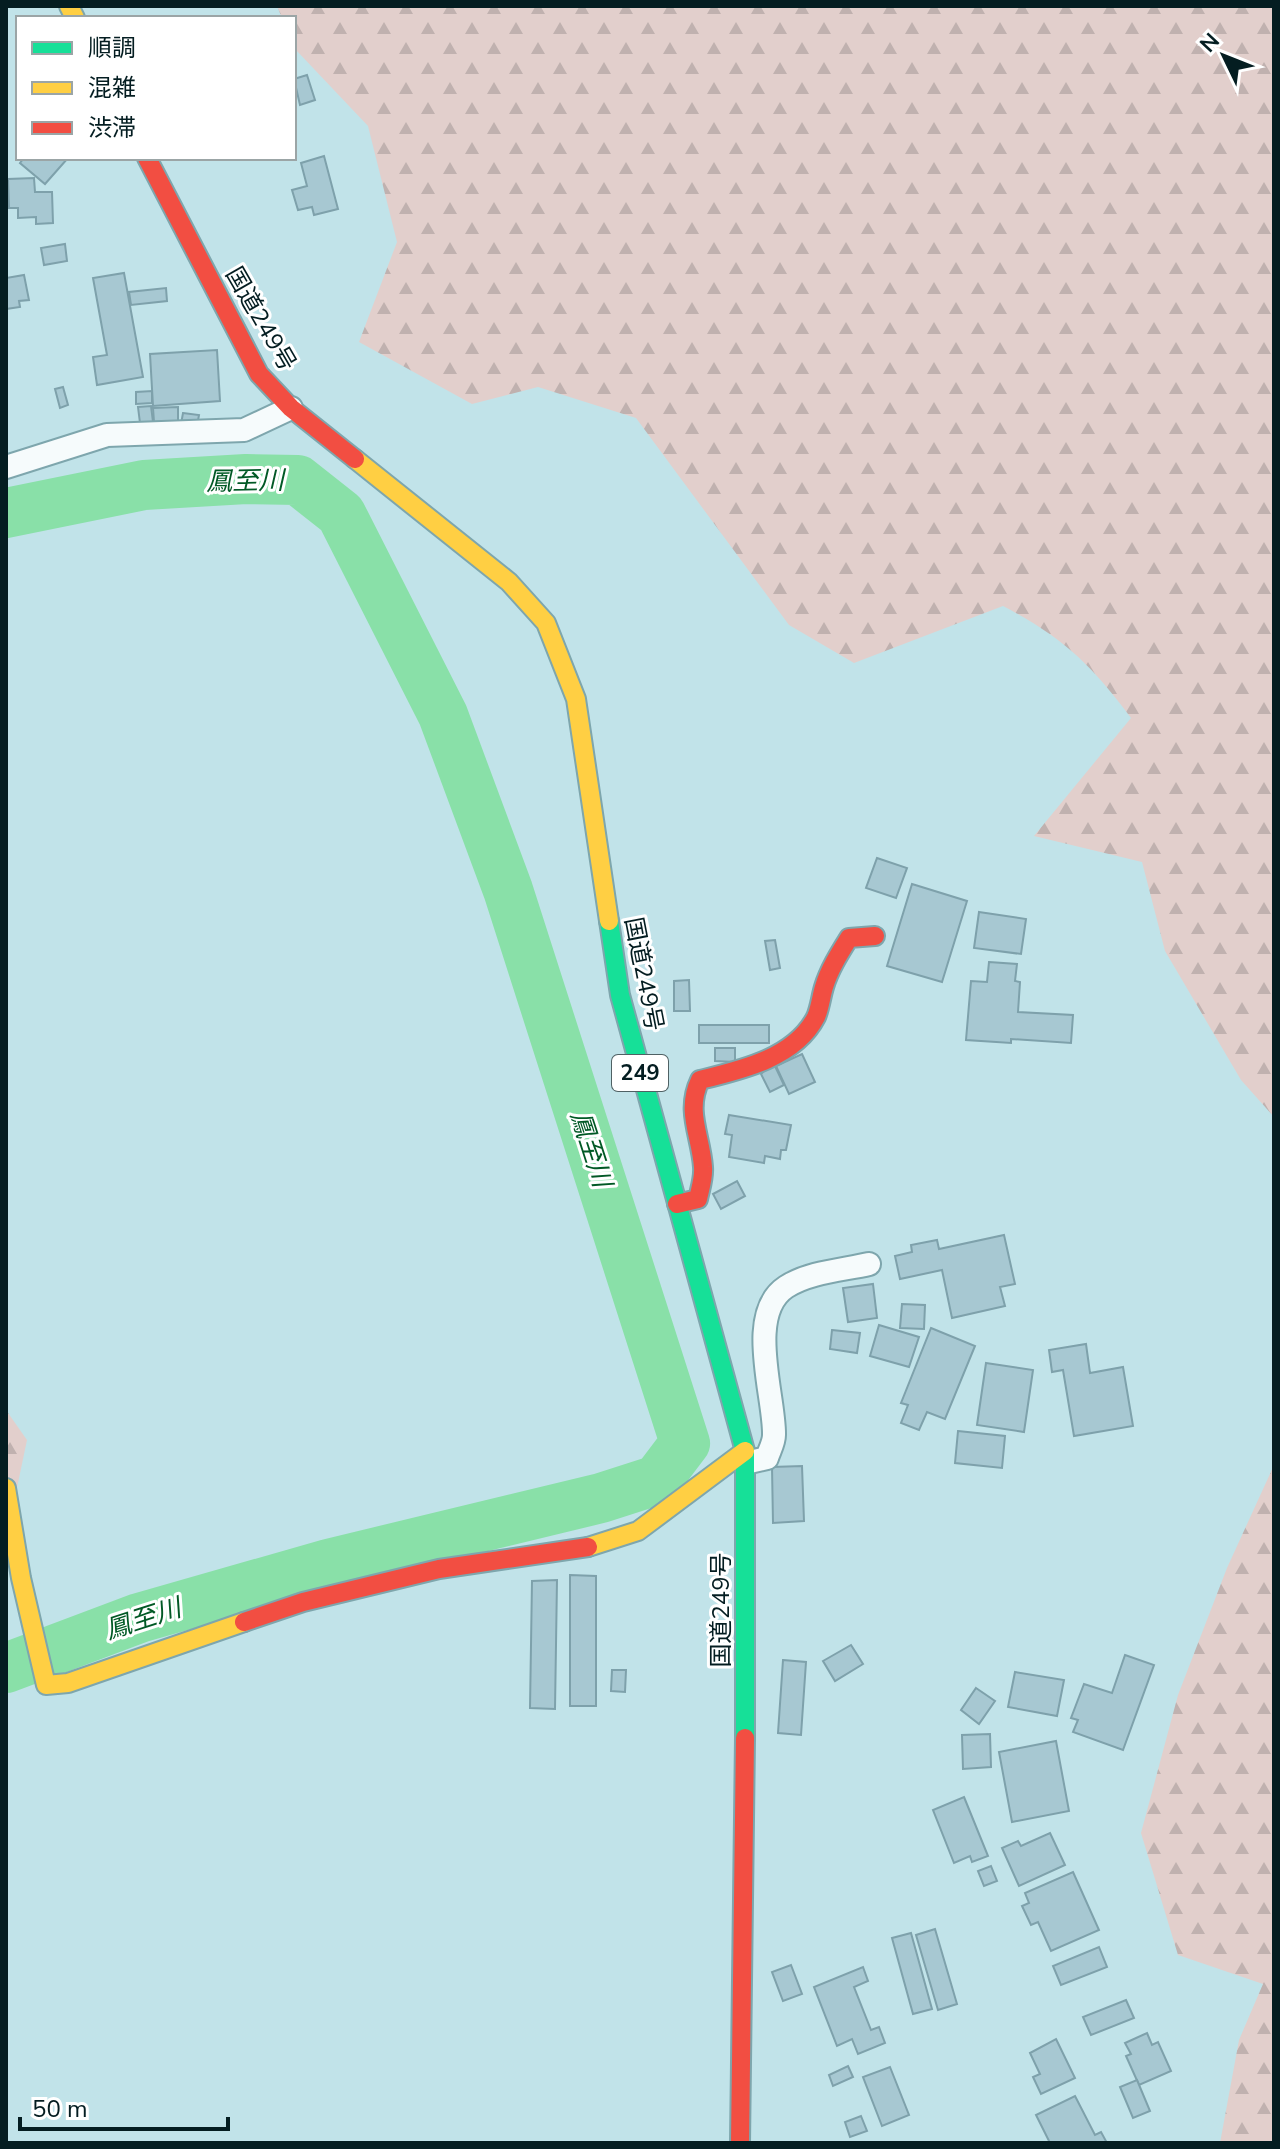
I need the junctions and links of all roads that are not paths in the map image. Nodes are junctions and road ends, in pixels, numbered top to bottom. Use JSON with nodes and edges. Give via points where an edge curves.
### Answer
{"nodes":[{"id":1,"x":148,"y":160,"type":"edge"},
{"id":2,"x":291,"y":408,"type":"junction"},
{"id":3,"x":6,"y":467,"type":"edge"},
{"id":4,"x":875,"y":936,"type":"dead end"},
{"id":5,"x":677,"y":1204,"type":"junction"},
{"id":6,"x":869,"y":1264,"type":"dead end"},
{"id":7,"x":745,"y":1457,"type":"junction"},
{"id":8,"x":6,"y":1488,"type":"edge"},
{"id":9,"x":745,"y":2139,"type":"edge"}],
"edges":[{"from":1,"to":2,"type":"main road","name":"国道249号","number":"249","via":[[259,374]]},
{"from":2,"to":3,"type":"street","via":[[244,430],[107,435]]},
{"from":2,"to":5,"type":"main road","name":"国道249号","number":"249","via":[[509,582],[546,623],[576,699],[620,995]]},
{"from":4,"to":5,"type":"main road","via":[[849,938],[832,965],[816,1017],[792,1045],[748,1067],[700,1080],[691,1093],[703,1169],[698,1199]]},
{"from":5,"to":7,"type":"main road","name":"国道249号","number":"249"},
{"from":6,"to":7,"type":"street","via":[[803,1279],[784,1288],[771,1304],[764,1356],[775,1437],[767,1458]]},
{"from":7,"to":8,"type":"main road","via":[[638,1531],[583,1549],[439,1569],[303,1602],[68,1683],[46,1685]]},
{"from":7,"to":9,"type":"main road","name":"国道249号","number":"249"}]}
